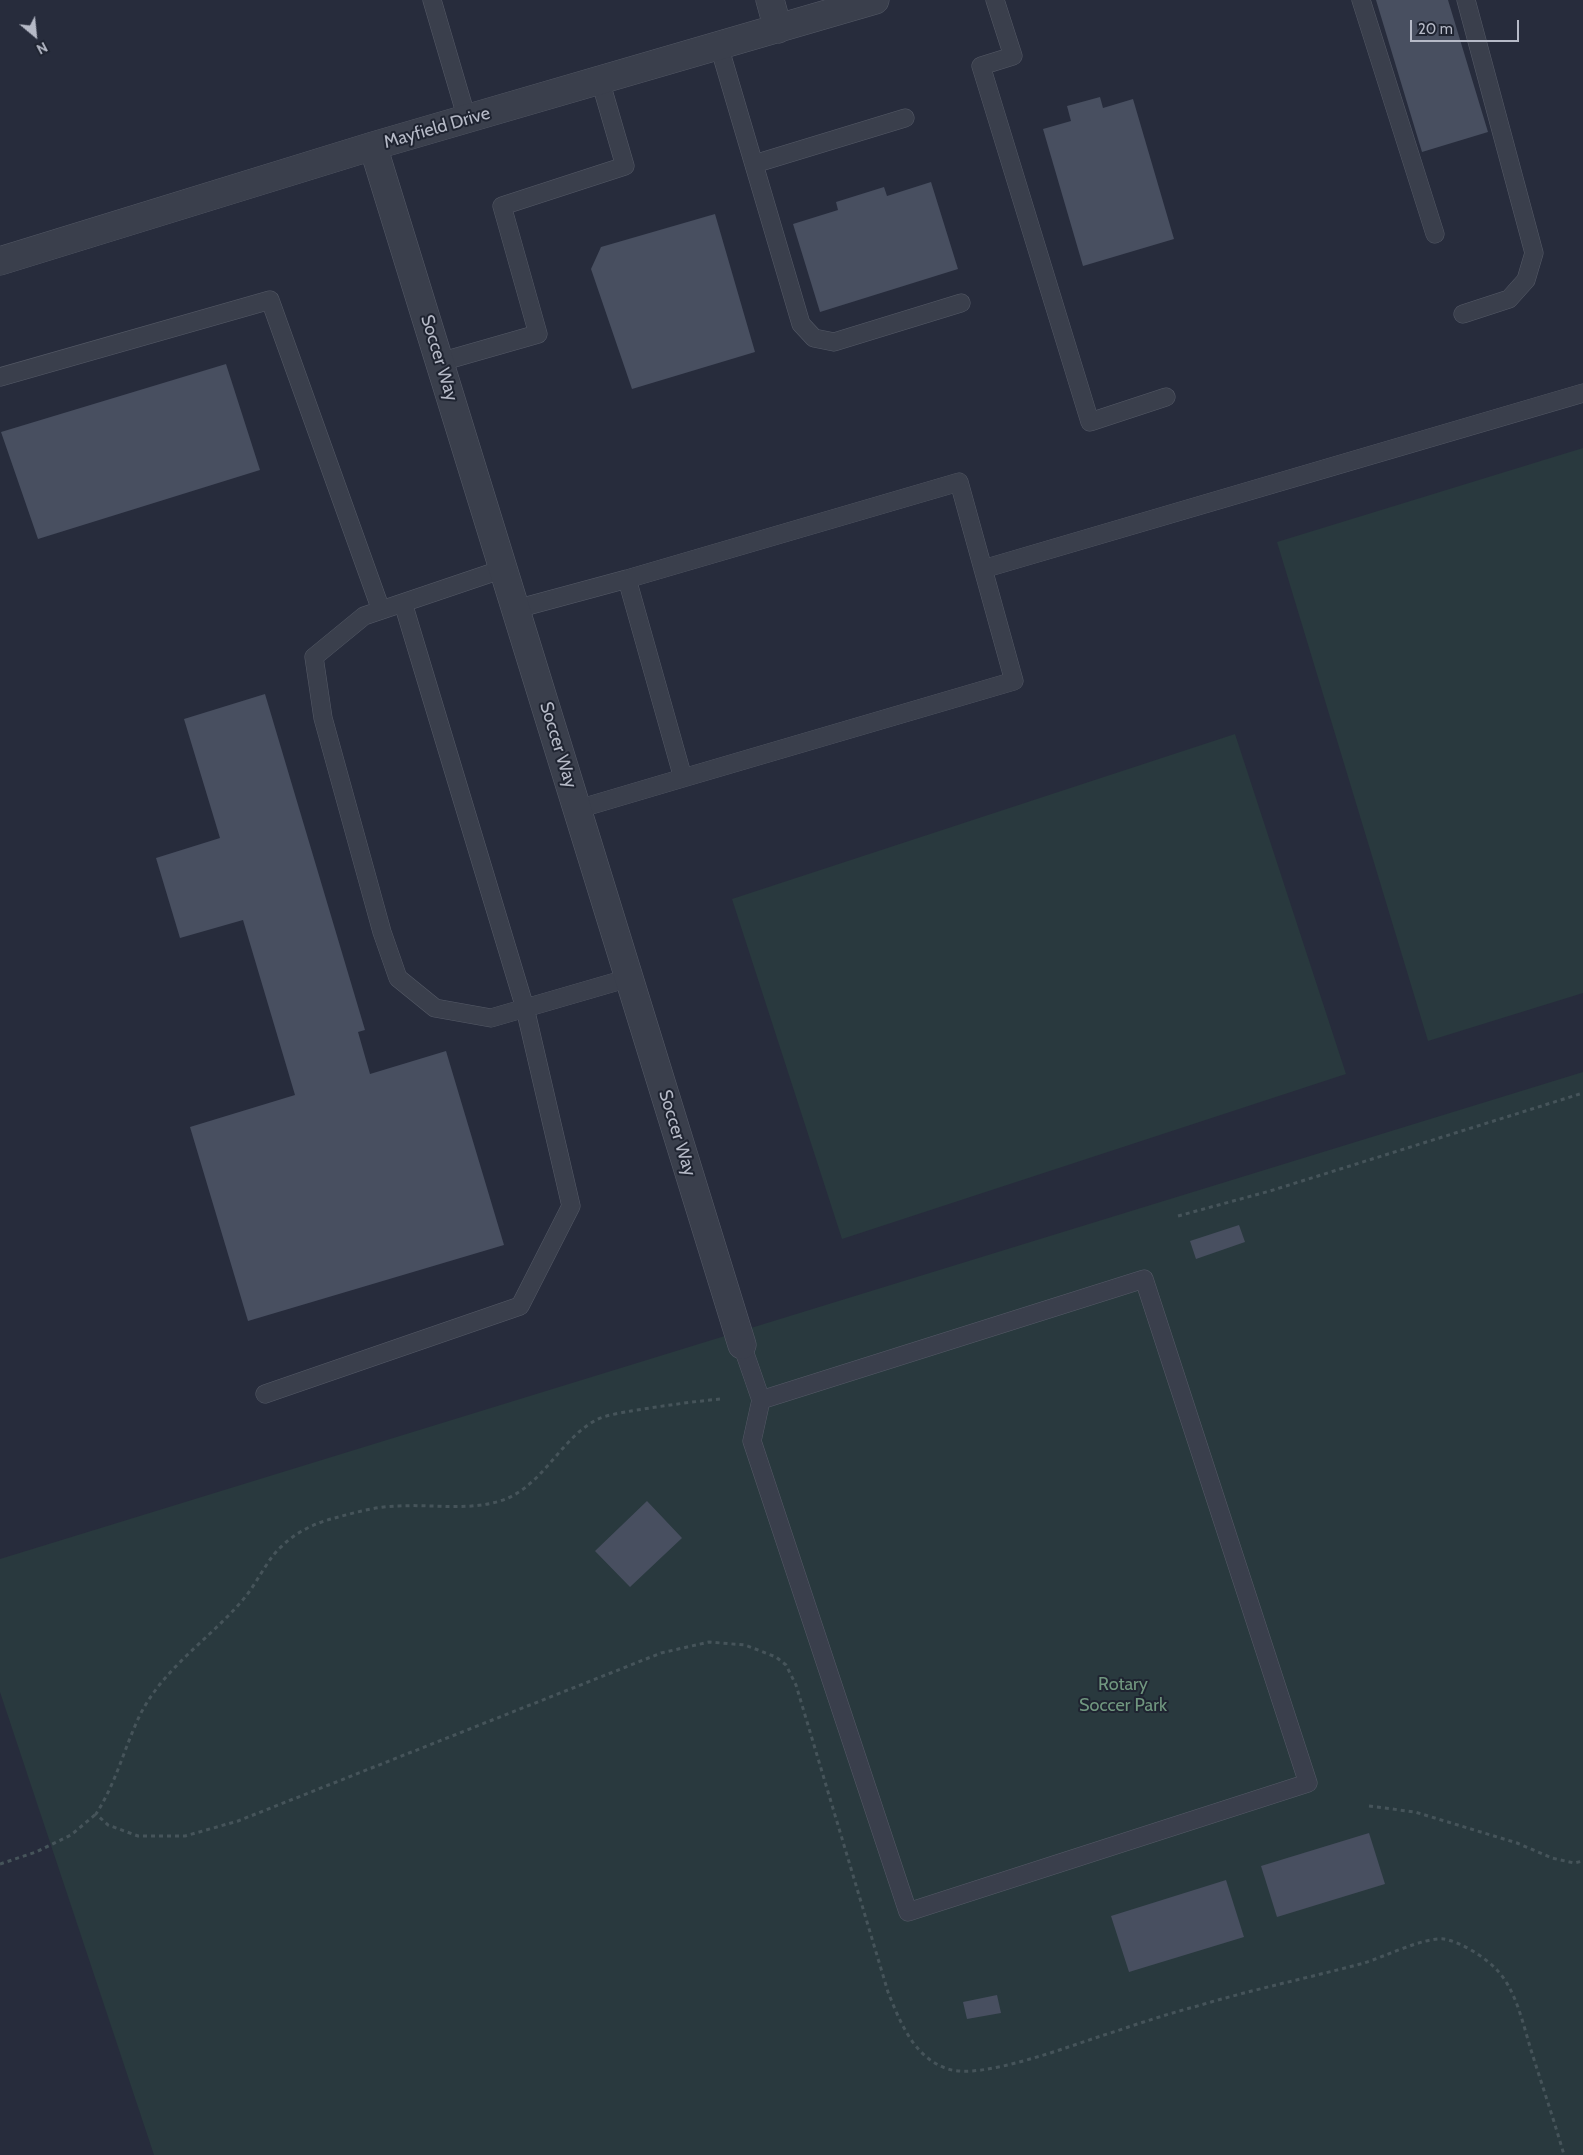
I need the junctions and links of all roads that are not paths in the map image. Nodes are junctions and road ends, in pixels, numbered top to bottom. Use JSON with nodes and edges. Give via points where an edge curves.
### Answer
{"nodes":[{"id":1,"x":432,"y":0,"type":"edge"},
{"id":2,"x":770,"y":0,"type":"edge"},
{"id":3,"x":875,"y":0,"type":"edge"},
{"id":4,"x":995,"y":0,"type":"edge"},
{"id":5,"x":1361,"y":0,"type":"edge"},
{"id":6,"x":1466,"y":0,"type":"edge"},
{"id":7,"x":778,"y":29,"type":"junction"},
{"id":8,"x":719,"y":46,"type":"junction"},
{"id":9,"x":600,"y":80,"type":"junction"},
{"id":10,"x":905,"y":118,"type":"dead end"},
{"id":11,"x":468,"y":119,"type":"junction"},
{"id":12,"x":373,"y":146,"type":"junction"},
{"id":13,"x":754,"y":164,"type":"junction"},
{"id":14,"x":1436,"y":234,"type":"dead end"},
{"id":15,"x":0,"y":261,"type":"edge"},
{"id":16,"x":961,"y":304,"type":"dead end"},
{"id":17,"x":1462,"y":314,"type":"dead end"},
{"id":18,"x":440,"y":362,"type":"junction"},
{"id":19,"x":0,"y":376,"type":"edge"},
{"id":20,"x":1583,"y":394,"type":"edge"},
{"id":21,"x":1166,"y":398,"type":"dead end"},
{"id":22,"x":503,"y":569,"type":"junction"},
{"id":23,"x":983,"y":569,"type":"junction"},
{"id":24,"x":628,"y":579,"type":"junction"},
{"id":25,"x":403,"y":603,"type":"junction"},
{"id":26,"x":516,"y":609,"type":"junction"},
{"id":27,"x":381,"y":610,"type":"junction"},
{"id":28,"x":683,"y":778,"type":"junction"},
{"id":29,"x":578,"y":809,"type":"junction"},
{"id":30,"x":629,"y":978,"type":"junction"},
{"id":31,"x":525,"y":1008,"type":"junction"},
{"id":32,"x":742,"y":1345,"type":"joint"},
{"id":33,"x":265,"y":1394,"type":"dead end"},
{"id":34,"x":761,"y":1400,"type":"junction"}],
"edges":[{"from":1,"to":11,"type":"lane"},
{"from":2,"to":7,"type":"street"},
{"from":3,"to":7,"type":"street","name":"Mayfield Drive"},
{"from":4,"to":21,"type":"lane","via":[[1013,56],[981,66],[1090,422]]},
{"from":5,"to":14,"type":"lane"},
{"from":6,"to":17,"type":"lane","via":[[1534,253],[1526,280],[1509,299]]},
{"from":7,"to":8,"type":"street","name":"Mayfield Drive"},
{"from":8,"to":9,"type":"street","name":"Mayfield Drive"},
{"from":8,"to":13,"type":"lane"},
{"from":9,"to":11,"type":"street","name":"Mayfield Drive"},
{"from":9,"to":18,"type":"lane","via":[[626,166],[502,206],[538,334]]},
{"from":10,"to":13,"type":"lane"},
{"from":11,"to":12,"type":"street","name":"Mayfield Drive"},
{"from":12,"to":15,"type":"street","name":"Mayfield Drive"},
{"from":12,"to":18,"type":"street","name":"Soccer Way"},
{"from":13,"to":16,"type":"lane","via":[[800,324],[814,338],[834,342]]},
{"from":18,"to":22,"type":"street","name":"Soccer Way"},
{"from":19,"to":27,"type":"lane","via":[[270,300]]},
{"from":20,"to":23,"type":"lane"},
{"from":22,"to":25,"type":"lane"},
{"from":22,"to":26,"type":"street","name":"Soccer Way"},
{"from":23,"to":24,"type":"lane","via":[[959,482]]},
{"from":23,"to":28,"type":"lane","via":[[1014,681]]},
{"from":24,"to":26,"type":"lane"},
{"from":24,"to":28,"type":"lane"},
{"from":25,"to":27,"type":"lane"},
{"from":25,"to":31,"type":"lane"},
{"from":26,"to":29,"type":"street","name":"Soccer Way"},
{"from":27,"to":31,"type":"lane","via":[[364,616],[314,657],[323,718],[382,932],[398,978],[435,1008],[491,1018]]},
{"from":28,"to":29,"type":"lane"},
{"from":29,"to":30,"type":"street","name":"Soccer Way"},
{"from":30,"to":31,"type":"lane"},
{"from":30,"to":32,"type":"street","name":"Soccer Way"},
{"from":31,"to":33,"type":"lane","via":[[571,1206],[520,1306]]},
{"from":32,"to":34,"type":"lane"},
{"from":34,"to":34,"type":"lane","via":[[752,1441],[908,1912],[1308,1783],[1144,1279]]}]}
